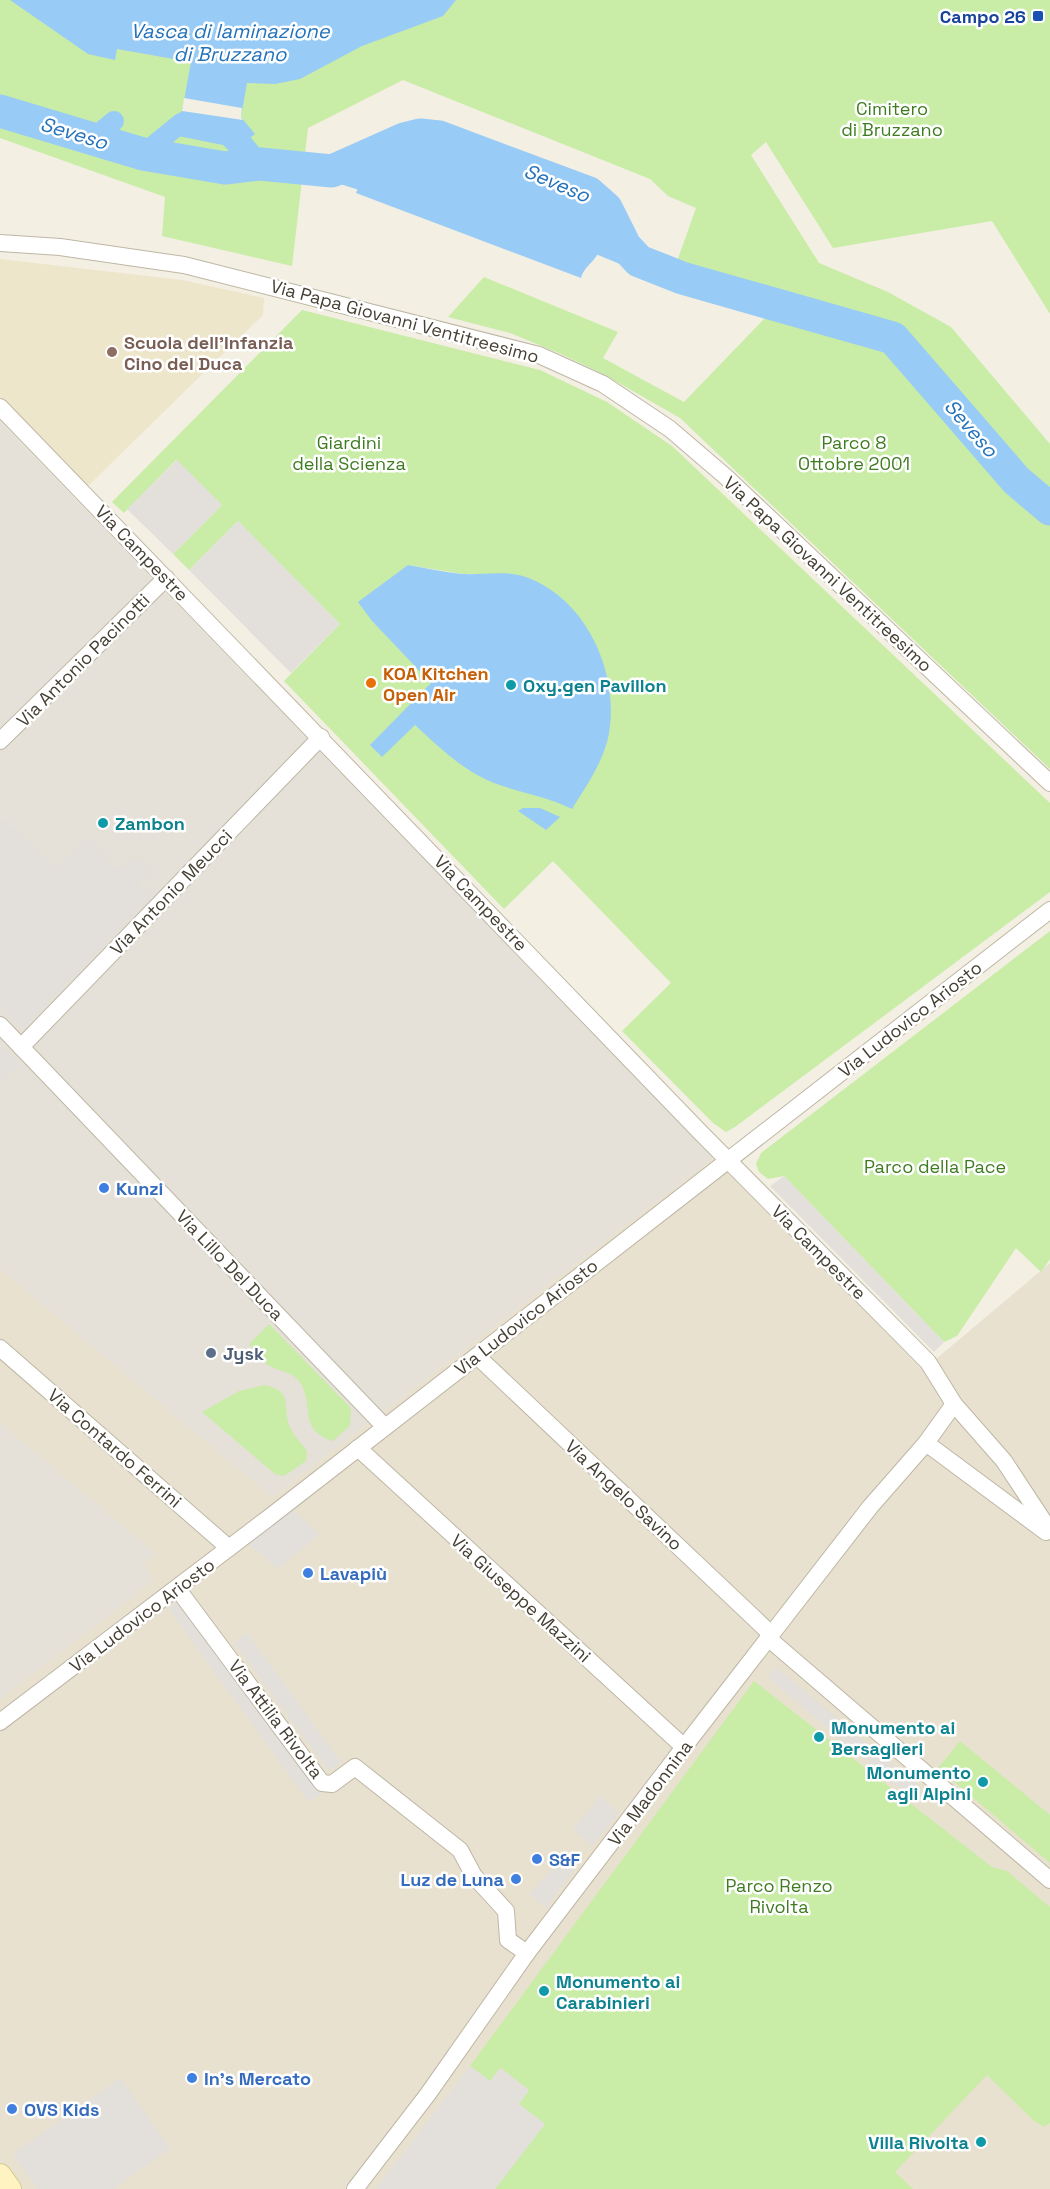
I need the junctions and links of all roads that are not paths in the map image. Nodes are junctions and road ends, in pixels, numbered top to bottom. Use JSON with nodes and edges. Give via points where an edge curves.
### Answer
{"nodes":[{"id":1,"x":0,"y":243,"type":"edge"},
{"id":2,"x":0,"y":407,"type":"edge"},
{"id":3,"x":166,"y":578,"type":"junction"},
{"id":4,"x":321,"y":737,"type":"junction"},
{"id":5,"x":0,"y":741,"type":"edge"},
{"id":6,"x":1050,"y":783,"type":"edge"},
{"id":7,"x":1050,"y":910,"type":"edge"},
{"id":8,"x":0,"y":1024,"type":"edge"},
{"id":9,"x":21,"y":1047,"type":"junction"},
{"id":10,"x":729,"y":1160,"type":"junction"},
{"id":11,"x":0,"y":1348,"type":"edge"},
{"id":12,"x":477,"y":1356,"type":"junction"},
{"id":13,"x":954,"y":1404,"type":"junction"},
{"id":14,"x":385,"y":1427,"type":"junction"},
{"id":15,"x":926,"y":1443,"type":"junction"},
{"id":16,"x":358,"y":1448,"type":"junction"},
{"id":17,"x":1050,"y":1533,"type":"edge"},
{"id":18,"x":229,"y":1548,"type":"junction"},
{"id":19,"x":177,"y":1588,"type":"junction"},
{"id":20,"x":770,"y":1636,"type":"junction"},
{"id":21,"x":0,"y":1722,"type":"edge"},
{"id":22,"x":684,"y":1747,"type":"junction"},
{"id":23,"x":1050,"y":1881,"type":"edge"},
{"id":24,"x":527,"y":1953,"type":"junction"},
{"id":25,"x":0,"y":2175,"type":"edge"},
{"id":26,"x":10,"y":2189,"type":"edge"},
{"id":27,"x":355,"y":2189,"type":"edge"}],
"edges":[{"from":1,"to":6,"type":"street","name":"Via Papa Giovanni Ventitreesimo","via":[[184,265],[249,280],[539,355],[603,384],[670,429],[726,477]]},
{"from":2,"to":3,"type":"street","name":"Via Campestre"},
{"from":3,"to":4,"type":"street","name":"Via Campestre"},
{"from":3,"to":5,"type":"street","name":"Via Antonio Pacinotti"},
{"from":4,"to":9,"type":"street","name":"Via Antonio Meucci"},
{"from":4,"to":10,"type":"street","name":"Via Campestre"},
{"from":7,"to":10,"type":"street","name":"Via Ludovico Ariosto"},
{"from":8,"to":9,"type":"street","name":"Via Lillo Del Duca"},
{"from":9,"to":14,"type":"street","name":"Via Lillo Del Duca"},
{"from":10,"to":12,"type":"street","name":"Via Ludovico Ariosto"},
{"from":10,"to":13,"type":"street","name":"Via Campestre","via":[[928,1362]]},
{"from":11,"to":18,"type":"street","name":"Via Contardo Ferrini"},
{"from":12,"to":14,"type":"street","name":"Via Ludovico Ariosto"},
{"from":12,"to":20,"type":"street","name":"Via Angelo Savino"},
{"from":13,"to":15,"type":"street","name":"Via Madonnina"},
{"from":13,"to":17,"type":"street","name":"Via Campestre","via":[[1004,1461]]},
{"from":14,"to":16,"type":"street","name":"Via Ludovico Ariosto"},
{"from":15,"to":17,"type":"street"},
{"from":15,"to":20,"type":"street","name":"Via Madonnina"},
{"from":16,"to":18,"type":"street","name":"Via Ludovico Ariosto"},
{"from":16,"to":22,"type":"street","name":"Via Giuseppe Mazzini"},
{"from":18,"to":19,"type":"street","name":"Via Ludovico Ariosto"},
{"from":19,"to":21,"type":"street","name":"Via Ludovico Ariosto"},
{"from":19,"to":24,"type":"street","name":"Via Attilia Rivolta","via":[[322,1783],[332,1784],[355,1767],[460,1850],[474,1876],[506,1911],[508,1940]]},
{"from":20,"to":22,"type":"street","name":"Via Madonnina"},
{"from":20,"to":23,"type":"street","name":"Via Angelo Savino"},
{"from":22,"to":24,"type":"street","name":"Via Madonnina"},
{"from":24,"to":27,"type":"street","name":"Via Madonnina","via":[[428,2094]]},
{"from":25,"to":26,"type":"main road"}]}
